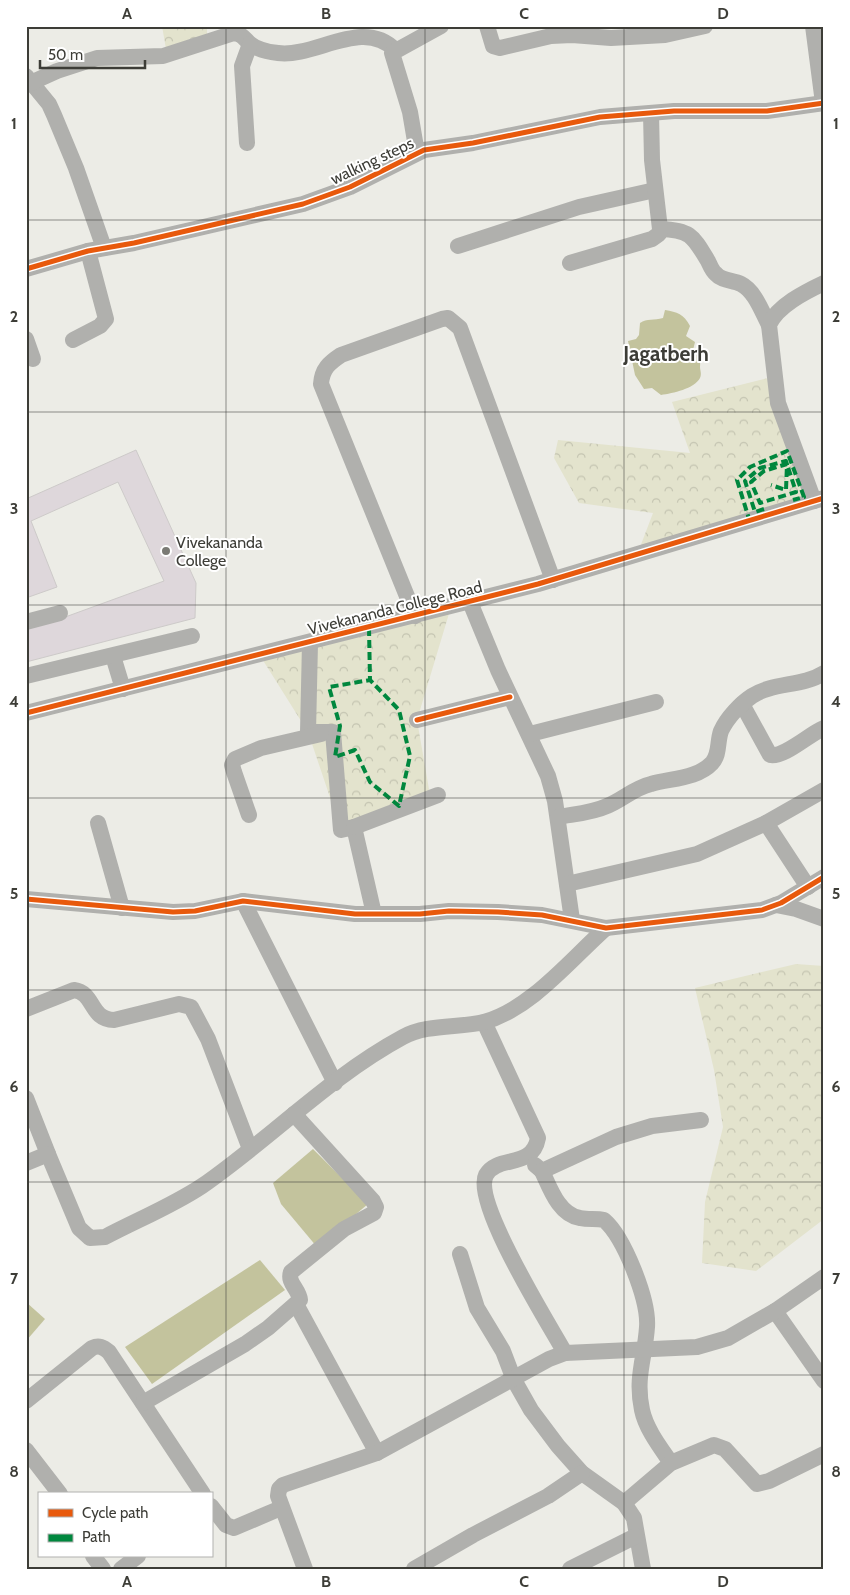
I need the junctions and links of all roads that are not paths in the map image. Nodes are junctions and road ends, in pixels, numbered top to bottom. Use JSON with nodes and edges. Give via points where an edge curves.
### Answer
{"nodes":[{"id":1,"x":441,"y":26,"type":"edge"},
{"id":2,"x":487,"y":26,"type":"edge"},
{"id":3,"x":705,"y":26,"type":"edge"},
{"id":4,"x":812,"y":26,"type":"edge"},
{"id":5,"x":250,"y":44,"type":"junction"},
{"id":6,"x":394,"y":50,"type":"junction"},
{"id":7,"x":28,"y":81,"type":"edge"},
{"id":8,"x":824,"y":103,"type":"edge"},
{"id":9,"x":650,"y":113,"type":"junction"},
{"id":10,"x":246,"y":143,"type":"dead end"},
{"id":11,"x":417,"y":153,"type":"junction"},
{"id":12,"x":656,"y":190,"type":"junction"},
{"id":13,"x":660,"y":229,"type":"junction"},
{"id":14,"x":458,"y":246,"type":"dead end"},
{"id":15,"x":96,"y":249,"type":"junction"},
{"id":16,"x":570,"y":263,"type":"dead end"},
{"id":17,"x":26,"y":269,"type":"edge"},
{"id":18,"x":824,"y":283,"type":"edge"},
{"id":19,"x":769,"y":326,"type":"junction"},
{"id":20,"x":26,"y":339,"type":"edge"},
{"id":21,"x":73,"y":340,"type":"dead end"},
{"id":22,"x":33,"y":359,"type":"dead end"},
{"id":23,"x":819,"y":500,"type":"edge"},
{"id":24,"x":553,"y":580,"type":"junction"},
{"id":25,"x":470,"y":602,"type":"junction"},
{"id":26,"x":60,"y":612,"type":"dead end"},
{"id":27,"x":415,"y":616,"type":"junction"},
{"id":28,"x":26,"y":622,"type":"edge"},
{"id":29,"x":192,"y":636,"type":"dead end"},
{"id":30,"x":310,"y":643,"type":"junction"},
{"id":31,"x":113,"y":656,"type":"junction"},
{"id":32,"x":824,"y":673,"type":"edge"},
{"id":33,"x":26,"y":676,"type":"edge"},
{"id":34,"x":123,"y":689,"type":"junction"},
{"id":35,"x":510,"y":697,"type":"junction"},
{"id":36,"x":656,"y":702,"type":"dead end"},
{"id":37,"x":742,"y":704,"type":"junction"},
{"id":38,"x":26,"y":713,"type":"edge"},
{"id":39,"x":417,"y":720,"type":"dead end"},
{"id":40,"x":824,"y":728,"type":"edge"},
{"id":41,"x":333,"y":732,"type":"junction"},
{"id":42,"x":530,"y":734,"type":"junction"},
{"id":43,"x":824,"y":790,"type":"edge"},
{"id":44,"x":438,"y":795,"type":"dead end"},
{"id":45,"x":249,"y":815,"type":"dead end"},
{"id":46,"x":558,"y":817,"type":"junction"},
{"id":47,"x":98,"y":823,"type":"dead end"},
{"id":48,"x":766,"y":823,"type":"junction"},
{"id":49,"x":354,"y":827,"type":"junction"},
{"id":50,"x":824,"y":877,"type":"edge"},
{"id":51,"x":567,"y":884,"type":"junction"},
{"id":52,"x":808,"y":887,"type":"junction"},
{"id":53,"x":26,"y":899,"type":"edge"},
{"id":54,"x":243,"y":901,"type":"junction"},
{"id":55,"x":776,"y":905,"type":"junction"},
{"id":56,"x":122,"y":908,"type":"junction"},
{"id":57,"x":374,"y":914,"type":"junction"},
{"id":58,"x":824,"y":919,"type":"edge"},
{"id":59,"x":572,"y":920,"type":"junction"},
{"id":60,"x":606,"y":928,"type":"junction"},
{"id":61,"x":26,"y":1009,"type":"edge"},
{"id":62,"x":484,"y":1022,"type":"junction"},
{"id":63,"x":335,"y":1083,"type":"junction"},
{"id":64,"x":26,"y":1098,"type":"edge"},
{"id":65,"x":294,"y":1114,"type":"junction"},
{"id":66,"x":701,"y":1120,"type":"dead end"},
{"id":67,"x":250,"y":1149,"type":"junction"},
{"id":68,"x":48,"y":1154,"type":"junction"},
{"id":69,"x":528,"y":1155,"type":"junction"},
{"id":70,"x":26,"y":1163,"type":"edge"},
{"id":71,"x":542,"y":1171,"type":"junction"},
{"id":72,"x":460,"y":1254,"type":"dead end"},
{"id":73,"x":824,"y":1277,"type":"edge"},
{"id":74,"x":296,"y":1304,"type":"junction"},
{"id":75,"x":775,"y":1310,"type":"junction"},
{"id":76,"x":643,"y":1349,"type":"junction"},
{"id":77,"x":565,"y":1353,"type":"junction"},
{"id":78,"x":514,"y":1380,"type":"junction"},
{"id":79,"x":824,"y":1380,"type":"edge"},
{"id":80,"x":26,"y":1401,"type":"edge"},
{"id":81,"x":143,"y":1403,"type":"junction"},
{"id":82,"x":26,"y":1450,"type":"edge"},
{"id":83,"x":376,"y":1453,"type":"junction"},
{"id":84,"x":824,"y":1454,"type":"edge"},
{"id":85,"x":671,"y":1464,"type":"junction"},
{"id":86,"x":582,"y":1473,"type":"junction"},
{"id":87,"x":58,"y":1492,"type":"edge"},
{"id":88,"x":202,"y":1492,"type":"edge"},
{"id":89,"x":624,"y":1503,"type":"junction"},
{"id":90,"x":212,"y":1507,"type":"edge"},
{"id":91,"x":280,"y":1508,"type":"junction"},
{"id":92,"x":636,"y":1536,"type":"junction"},
{"id":93,"x":95,"y":1558,"type":"edge"},
{"id":94,"x":135,"y":1558,"type":"edge"},
{"id":95,"x":103,"y":1569,"type":"edge"},
{"id":96,"x":121,"y":1569,"type":"edge"},
{"id":97,"x":305,"y":1569,"type":"edge"},
{"id":98,"x":414,"y":1569,"type":"edge"},
{"id":99,"x":570,"y":1569,"type":"edge"},
{"id":100,"x":643,"y":1569,"type":"edge"}],
"edges":[{"from":1,"to":6,"type":"street"},
{"from":2,"to":3,"type":"street","via":[[495,48],[551,36],[611,38],[665,35]]},
{"from":4,"to":8,"type":"street"},
{"from":5,"to":6,"type":"street","via":[[279,54],[314,49],[344,39],[369,38],[384,42]]},
{"from":5,"to":7,"type":"street","via":[[240,33],[234,32],[163,56],[98,58]]},
{"from":5,"to":10,"type":"street","via":[[241,79]]},
{"from":6,"to":11,"type":"street","via":[[392,57],[407,98]]},
{"from":7,"to":15,"type":"street","via":[[52,109],[76,168]]},
{"from":8,"to":9,"type":"street","name":"walking steps","via":[[767,111]]},
{"from":9,"to":11,"type":"street","name":"walking steps","via":[[600,117]]},
{"from":9,"to":12,"type":"street"},
{"from":11,"to":15,"type":"street","name":"walking steps","via":[[350,187],[303,204]]},
{"from":12,"to":13,"type":"street"},
{"from":12,"to":14,"type":"street","via":[[579,207]]},
{"from":13,"to":16,"type":"street","via":[[652,239]]},
{"from":13,"to":19,"type":"street","via":[[680,229],[697,242],[715,274],[748,289]]},
{"from":15,"to":17,"type":"street","name":"walking steps"},
{"from":15,"to":21,"type":"street","via":[[106,319],[100,326]]},
{"from":18,"to":19,"type":"street","via":[[780,310]]},
{"from":19,"to":23,"type":"street","via":[[778,403]]},
{"from":20,"to":22,"type":"street"},
{"from":23,"to":24,"type":"street","name":"Vivekananda College Road"},
{"from":24,"to":25,"type":"street","name":"Vivekananda College Road"},
{"from":24,"to":27,"type":"street","via":[[460,328],[448,318],[442,319],[341,355],[322,373],[321,384]]},
{"from":25,"to":27,"type":"street","name":"Vivekananda College Road"},
{"from":25,"to":35,"type":"street"},
{"from":26,"to":28,"type":"street"},
{"from":27,"to":30,"type":"street","name":"Vivekananda College Road"},
{"from":29,"to":31,"type":"street"},
{"from":30,"to":34,"type":"street","name":"Vivekananda College Road"},
{"from":30,"to":41,"type":"street","via":[[308,732]]},
{"from":31,"to":33,"type":"street"},
{"from":31,"to":34,"type":"street"},
{"from":32,"to":37,"type":"street","via":[[798,684],[771,688]]},
{"from":34,"to":38,"type":"street","name":"Vivekananda College Road"},
{"from":35,"to":39,"type":"street"},
{"from":35,"to":42,"type":"street"},
{"from":36,"to":42,"type":"street"},
{"from":37,"to":40,"type":"street","via":[[770,755],[784,753]]},
{"from":37,"to":46,"type":"street","via":[[722,730],[716,758],[710,765],[680,778],[637,789],[604,808]]},
{"from":41,"to":45,"type":"street","via":[[261,748],[235,759],[232,765]]},
{"from":41,"to":49,"type":"street","via":[[341,830]]},
{"from":42,"to":46,"type":"street","via":[[548,776]]},
{"from":43,"to":48,"type":"street"},
{"from":44,"to":49,"type":"street"},
{"from":46,"to":51,"type":"street"},
{"from":47,"to":56,"type":"street"},
{"from":48,"to":51,"type":"street","via":[[697,854]]},
{"from":48,"to":52,"type":"street"},
{"from":49,"to":57,"type":"street"},
{"from":50,"to":52,"type":"street"},
{"from":51,"to":59,"type":"street"},
{"from":52,"to":55,"type":"street"},
{"from":53,"to":56,"type":"street"},
{"from":54,"to":56,"type":"street","via":[[180,912]]},
{"from":54,"to":57,"type":"street"},
{"from":54,"to":63,"type":"street"},
{"from":55,"to":58,"type":"street"},
{"from":55,"to":60,"type":"street","via":[[762,910]]},
{"from":57,"to":59,"type":"street","via":[[481,911]]},
{"from":59,"to":60,"type":"street"},
{"from":60,"to":62,"type":"street","via":[[512,1012]]},
{"from":61,"to":67,"type":"street","via":[[74,990],[86,995],[98,1015],[105,1020],[180,1004],[192,1007],[208,1039]]},
{"from":62,"to":63,"type":"street","via":[[405,1036]]},
{"from":62,"to":69,"type":"street","via":[[538,1138]]},
{"from":63,"to":65,"type":"street"},
{"from":64,"to":68,"type":"street"},
{"from":65,"to":67,"type":"street"},
{"from":65,"to":74,"type":"street","via":[[376,1207],[374,1213],[344,1230],[291,1272],[291,1282],[300,1295]]},
{"from":66,"to":71,"type":"street","via":[[652,1126],[616,1137]]},
{"from":67,"to":68,"type":"street","via":[[200,1187],[168,1205],[105,1237],[90,1238],[79,1228]]},
{"from":68,"to":70,"type":"street"},
{"from":69,"to":71,"type":"street"},
{"from":69,"to":77,"type":"street","via":[[494,1167],[484,1181],[484,1195],[493,1220]]},
{"from":71,"to":76,"type":"street","via":[[551,1191],[567,1212],[580,1218],[604,1220],[619,1237],[646,1310]]},
{"from":72,"to":78,"type":"street","via":[[477,1308],[503,1351]]},
{"from":73,"to":75,"type":"street"},
{"from":74,"to":81,"type":"street","via":[[245,1344]]},
{"from":74,"to":83,"type":"street"},
{"from":75,"to":76,"type":"street","via":[[728,1338],[697,1347]]},
{"from":75,"to":79,"type":"street"},
{"from":76,"to":77,"type":"street"},
{"from":76,"to":85,"type":"street","via":[[638,1378],[642,1412]]},
{"from":77,"to":78,"type":"street"},
{"from":78,"to":83,"type":"street"},
{"from":78,"to":86,"type":"street","via":[[547,1431]]},
{"from":80,"to":81,"type":"street","via":[[98,1346],[109,1352]]},
{"from":81,"to":88,"type":"street"},
{"from":82,"to":87,"type":"street"},
{"from":83,"to":91,"type":"street","via":[[283,1485],[278,1489]]},
{"from":84,"to":85,"type":"street","via":[[764,1484],[752,1481],[725,1449],[714,1446]]},
{"from":85,"to":89,"type":"street"},
{"from":86,"to":89,"type":"street"},
{"from":86,"to":98,"type":"street","via":[[548,1496]]},
{"from":89,"to":92,"type":"street","via":[[634,1518]]},
{"from":90,"to":91,"type":"street","via":[[226,1525],[234,1528]]},
{"from":91,"to":97,"type":"street","via":[[290,1524]]},
{"from":92,"to":99,"type":"street"},
{"from":92,"to":100,"type":"street"},
{"from":93,"to":95,"type":"street"},
{"from":94,"to":96,"type":"street"}]}
